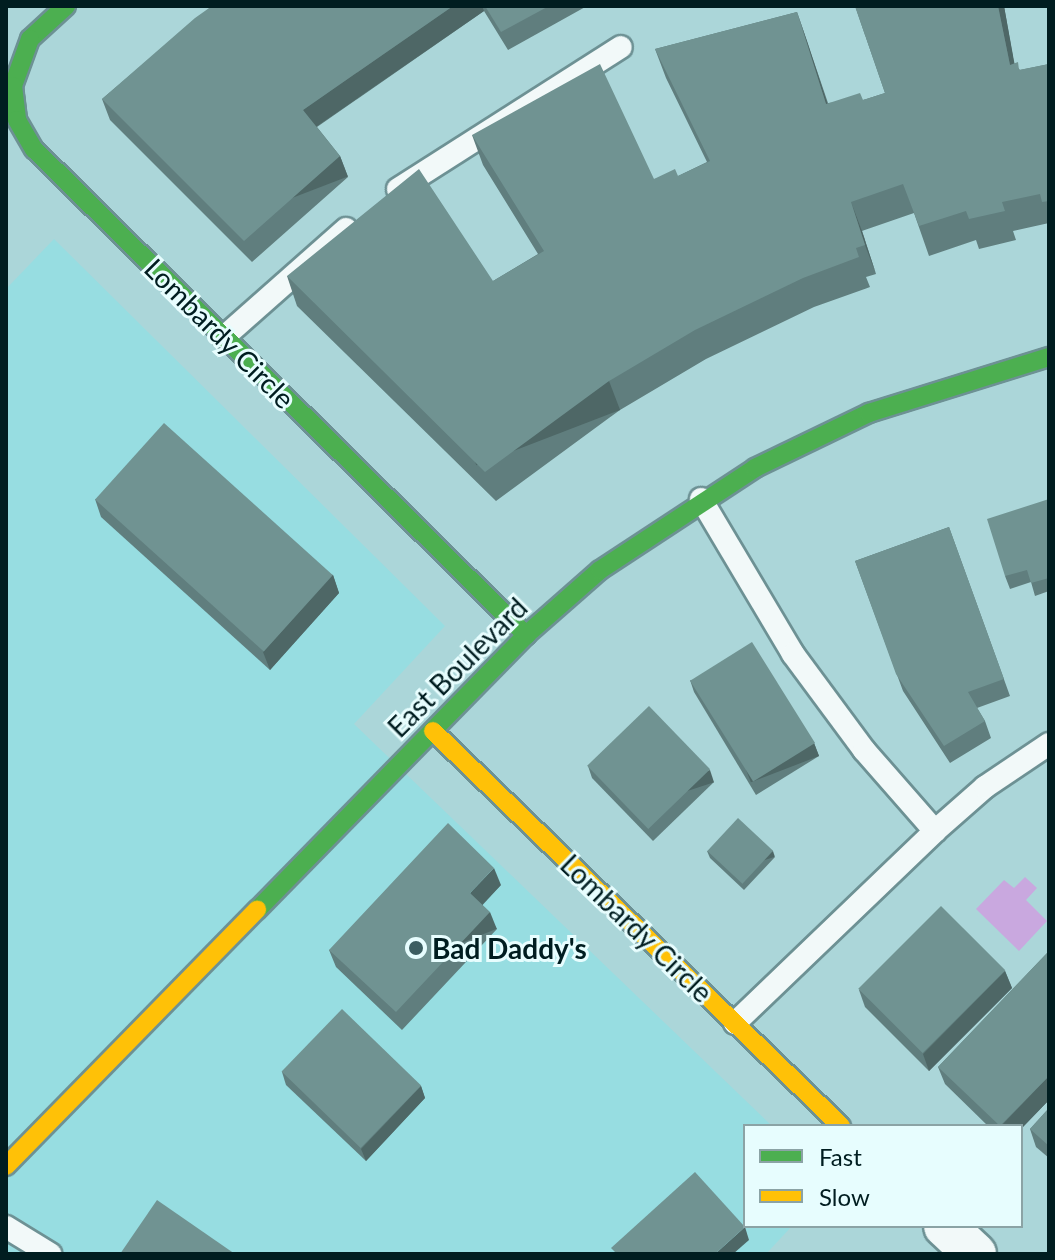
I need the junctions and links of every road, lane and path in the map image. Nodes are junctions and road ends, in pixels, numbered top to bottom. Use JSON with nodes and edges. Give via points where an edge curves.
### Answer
{"nodes":[{"id":1,"x":66,"y":6,"type":"edge"},
{"id":2,"x":621,"y":47,"type":"dead end"},
{"id":3,"x":384,"y":200,"type":"edge"},
{"id":4,"x":360,"y":218,"type":"edge"},
{"id":5,"x":224,"y":337,"type":"junction"},
{"id":6,"x":1049,"y":357,"type":"edge"},
{"id":7,"x":701,"y":499,"type":"junction"},
{"id":8,"x":526,"y":635,"type":"junction"},
{"id":9,"x":433,"y":731,"type":"junction"},
{"id":10,"x":1049,"y":744,"type":"edge"},
{"id":11,"x":935,"y":831,"type":"junction"},
{"id":12,"x":735,"y":1023,"type":"junction"},
{"id":13,"x":839,"y":1124,"type":"edge"},
{"id":14,"x":6,"y":1166,"type":"edge"},
{"id":15,"x":6,"y":1227,"type":"edge"},
{"id":16,"x":947,"y":1228,"type":"edge"},
{"id":17,"x":50,"y":1254,"type":"edge"},
{"id":18,"x":975,"y":1254,"type":"edge"}],
"edges":[{"from":1,"to":5,"type":"street","name":"Lombardy Circle","via":[[21,54],[13,86],[17,120],[34,149]]},
{"from":2,"to":3,"type":"lane"},
{"from":4,"to":5,"type":"lane"},
{"from":5,"to":8,"type":"street","name":"Lombardy Circle"},
{"from":6,"to":7,"type":"street","name":"East Boulevard","via":[[869,413]]},
{"from":7,"to":8,"type":"street","name":"East Boulevard","via":[[600,570]]},
{"from":7,"to":11,"type":"lane","via":[[793,654],[864,750]]},
{"from":8,"to":9,"type":"street","name":"East Boulevard"},
{"from":9,"to":12,"type":"street","name":"Lombardy Circle"},
{"from":9,"to":14,"type":"street","name":"East Boulevard"},
{"from":10,"to":11,"type":"lane","via":[[985,787]]},
{"from":11,"to":12,"type":"lane"},
{"from":12,"to":13,"type":"street","name":"Lombardy Circle"},
{"from":15,"to":17,"type":"lane"},
{"from":16,"to":18,"type":"street"}]}
